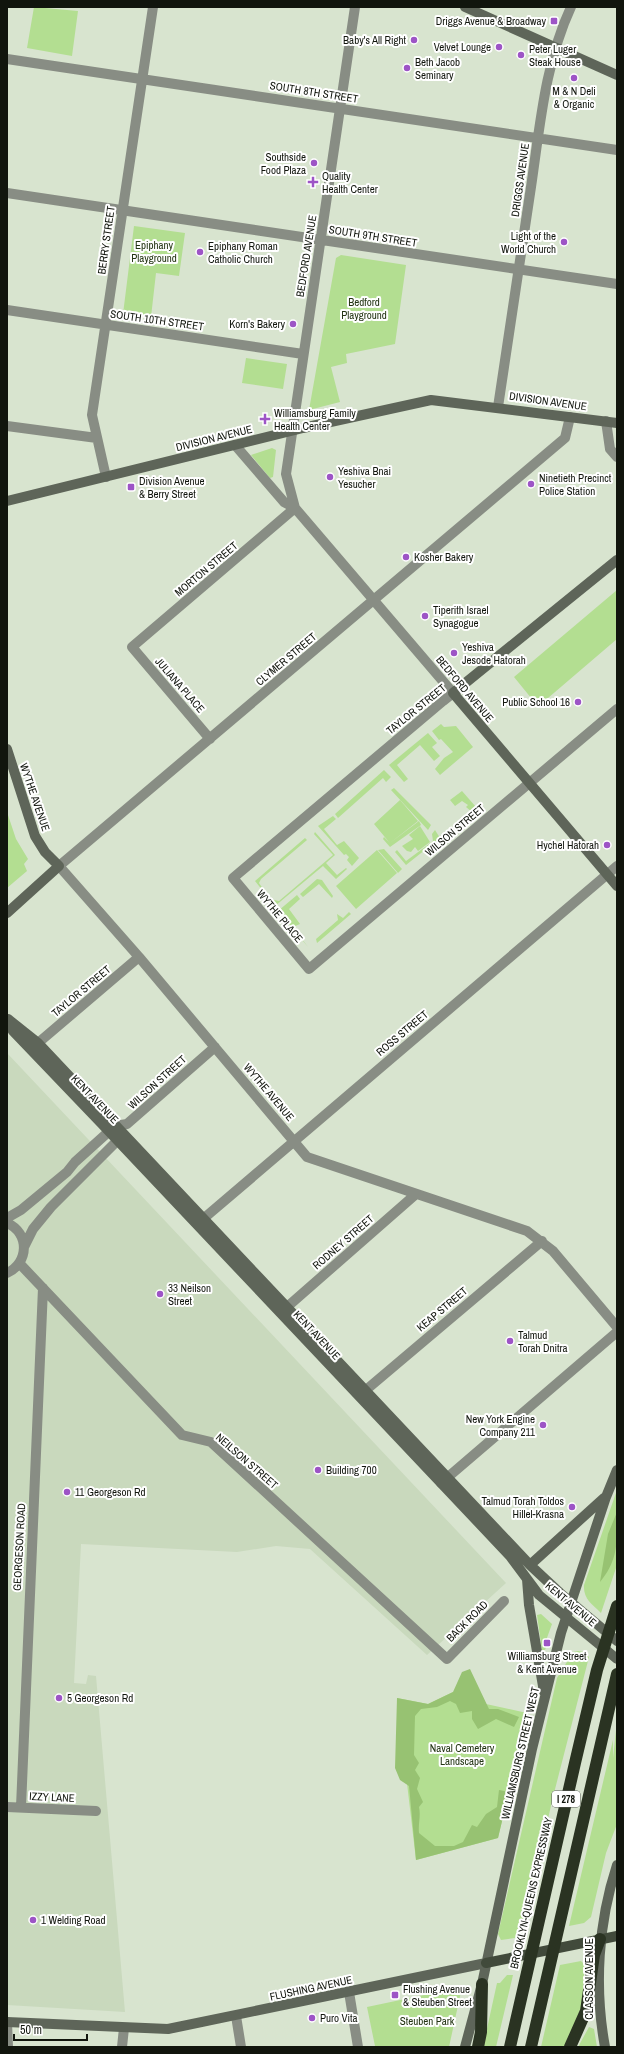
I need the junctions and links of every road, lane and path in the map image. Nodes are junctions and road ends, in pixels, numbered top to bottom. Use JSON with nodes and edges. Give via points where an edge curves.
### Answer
{"nodes":[{"id":1,"x":153,"y":7,"type":"edge"},
{"id":2,"x":355,"y":7,"type":"edge"},
{"id":3,"x":465,"y":7,"type":"edge"},
{"id":4,"x":571,"y":7,"type":"edge"},
{"id":5,"x":555,"y":47,"type":"junction"},
{"id":6,"x":7,"y":59,"type":"edge"},
{"id":7,"x":617,"y":75,"type":"edge"},
{"id":8,"x":142,"y":79,"type":"junction"},
{"id":9,"x":340,"y":108,"type":"junction"},
{"id":10,"x":538,"y":138,"type":"junction"},
{"id":11,"x":617,"y":150,"type":"edge"},
{"id":12,"x":7,"y":193,"type":"edge"},
{"id":13,"x":122,"y":210,"type":"junction"},
{"id":14,"x":321,"y":240,"type":"junction"},
{"id":15,"x":519,"y":270,"type":"junction"},
{"id":16,"x":617,"y":284,"type":"edge"},
{"id":17,"x":7,"y":310,"type":"edge"},
{"id":18,"x":106,"y":324,"type":"junction"},
{"id":19,"x":303,"y":354,"type":"junction"},
{"id":20,"x":498,"y":407,"type":"junction"},
{"id":21,"x":570,"y":417,"type":"junction"},
{"id":22,"x":606,"y":421,"type":"junction"},
{"id":23,"x":617,"y":423,"type":"edge"},
{"id":24,"x":7,"y":426,"type":"edge"},
{"id":25,"x":292,"y":431,"type":"junction"},
{"id":26,"x":96,"y":438,"type":"junction"},
{"id":27,"x":235,"y":445,"type":"junction"},
{"id":28,"x":617,"y":457,"type":"edge"},
{"id":29,"x":106,"y":477,"type":"junction"},
{"id":30,"x":7,"y":501,"type":"edge"},
{"id":31,"x":295,"y":508,"type":"junction"},
{"id":32,"x":617,"y":560,"type":"edge"},
{"id":33,"x":374,"y":600,"type":"junction"},
{"id":34,"x":132,"y":647,"type":"joint"},
{"id":35,"x":454,"y":694,"type":"junction"},
{"id":36,"x":617,"y":709,"type":"edge"},
{"id":37,"x":210,"y":739,"type":"junction"},
{"id":38,"x":7,"y":749,"type":"edge"},
{"id":39,"x":530,"y":783,"type":"junction"},
{"id":40,"x":59,"y":866,"type":"junction"},
{"id":41,"x":617,"y":866,"type":"edge"},
{"id":42,"x":607,"y":874,"type":"junction"},
{"id":43,"x":233,"y":878,"type":"joint"},
{"id":44,"x":617,"y":886,"type":"edge"},
{"id":45,"x":7,"y":913,"type":"edge"},
{"id":46,"x":139,"y":957,"type":"junction"},
{"id":47,"x":309,"y":969,"type":"joint"},
{"id":48,"x":7,"y":1019,"type":"edge"},
{"id":49,"x":38,"y":1043,"type":"junction"},
{"id":50,"x":215,"y":1047,"type":"junction"},
{"id":51,"x":112,"y":1129,"type":"junction"},
{"id":52,"x":120,"y":1137,"type":"junction"},
{"id":53,"x":294,"y":1141,"type":"junction"},
{"id":54,"x":416,"y":1194,"type":"junction"},
{"id":55,"x":7,"y":1218,"type":"edge"},
{"id":56,"x":203,"y":1219,"type":"junction"},
{"id":57,"x":7,"y":1223,"type":"edge"},
{"id":58,"x":542,"y":1241,"type":"junction"},
{"id":59,"x":24,"y":1247,"type":"junction"},
{"id":60,"x":20,"y":1264,"type":"junction"},
{"id":61,"x":7,"y":1273,"type":"edge"},
{"id":62,"x":42,"y":1288,"type":"junction"},
{"id":63,"x":287,"y":1307,"type":"junction"},
{"id":64,"x":617,"y":1327,"type":"edge"},
{"id":65,"x":617,"y":1332,"type":"edge"},
{"id":66,"x":362,"y":1393,"type":"junction"},
{"id":67,"x":617,"y":1470,"type":"edge"},
{"id":68,"x":444,"y":1480,"type":"junction"},
{"id":69,"x":606,"y":1496,"type":"junction"},
{"id":70,"x":530,"y":1565,"type":"junction"},
{"id":71,"x":527,"y":1579,"type":"junction"},
{"id":72,"x":504,"y":1601,"type":"dead end"},
{"id":73,"x":571,"y":1602,"type":"junction"},
{"id":74,"x":617,"y":1606,"type":"edge"},
{"id":75,"x":566,"y":1617,"type":"junction"},
{"id":76,"x":617,"y":1641,"type":"edge"},
{"id":77,"x":447,"y":1659,"type":"joint"},
{"id":78,"x":617,"y":1659,"type":"edge"},
{"id":79,"x":616,"y":1678,"type":"edge"},
{"id":80,"x":545,"y":1696,"type":"junction"},
{"id":81,"x":7,"y":1806,"type":"edge"},
{"id":82,"x":20,"y":1807,"type":"junction"},
{"id":83,"x":96,"y":1811,"type":"dead end"},
{"id":84,"x":617,"y":1865,"type":"edge"},
{"id":85,"x":617,"y":1936,"type":"edge"},
{"id":86,"x":600,"y":1939,"type":"junction"},
{"id":87,"x":486,"y":1963,"type":"junction"},
{"id":88,"x":482,"y":1984,"type":"junction"},
{"id":89,"x":349,"y":1992,"type":"junction"},
{"id":90,"x":236,"y":2016,"type":"junction"},
{"id":91,"x":7,"y":2022,"type":"edge"},
{"id":92,"x":124,"y":2028,"type":"junction"},
{"id":93,"x":8,"y":2047,"type":"edge"},
{"id":94,"x":122,"y":2047,"type":"edge"},
{"id":95,"x":241,"y":2047,"type":"edge"},
{"id":96,"x":358,"y":2047,"type":"edge"},
{"id":97,"x":465,"y":2047,"type":"edge"},
{"id":98,"x":478,"y":2047,"type":"edge"},
{"id":99,"x":510,"y":2047,"type":"edge"},
{"id":100,"x":531,"y":2047,"type":"edge"},
{"id":101,"x":570,"y":2047,"type":"edge"},
{"id":102,"x":605,"y":2047,"type":"edge"}],
"edges":[{"from":1,"to":8,"type":"street","name":"BERRY STREET"},
{"from":2,"to":9,"type":"street","name":"BEDFORD AVENUE"},
{"from":3,"to":5,"type":"main road"},
{"from":4,"to":5,"type":"street","name":"DRIGGS AVENUE"},
{"from":5,"to":7,"type":"main road"},
{"from":5,"to":10,"type":"street","name":"DRIGGS AVENUE"},
{"from":6,"to":8,"type":"street","name":"SOUTH 8TH STREET"},
{"from":8,"to":9,"type":"street","name":"SOUTH 8TH STREET"},
{"from":8,"to":13,"type":"street","name":"BERRY STREET"},
{"from":9,"to":10,"type":"street","name":"SOUTH 8TH STREET"},
{"from":9,"to":14,"type":"street","name":"BEDFORD AVENUE"},
{"from":10,"to":11,"type":"street","name":"SOUTH 8TH STREET"},
{"from":10,"to":15,"type":"street","name":"DRIGGS AVENUE"},
{"from":12,"to":13,"type":"street","name":"SOUTH 9TH STREET"},
{"from":13,"to":14,"type":"street","name":"SOUTH 9TH STREET"},
{"from":13,"to":18,"type":"street","name":"BERRY STREET"},
{"from":14,"to":15,"type":"street","name":"SOUTH 9TH STREET"},
{"from":14,"to":19,"type":"street","name":"BEDFORD AVENUE"},
{"from":15,"to":16,"type":"street","name":"SOUTH 9TH STREET"},
{"from":15,"to":20,"type":"street","name":"DRIGGS AVENUE"},
{"from":17,"to":18,"type":"street","name":"SOUTH 10TH STREET"},
{"from":18,"to":19,"type":"street","name":"SOUTH 10TH STREET"},
{"from":18,"to":26,"type":"street","name":"BERRY STREET","via":[[92,415]]},
{"from":19,"to":25,"type":"street","name":"BEDFORD AVENUE"},
{"from":20,"to":21,"type":"main road","name":"DIVISION AVENUE"},
{"from":20,"to":25,"type":"main road","name":"DIVISION AVENUE","via":[[431,400]]},
{"from":21,"to":22,"type":"main road","name":"DIVISION AVENUE"},
{"from":21,"to":33,"type":"street","name":"CLYMER STREET","via":[[565,438]]},
{"from":22,"to":23,"type":"main road","name":"DIVISION AVENUE"},
{"from":22,"to":28,"type":"street","via":[[610,449]]},
{"from":24,"to":26,"type":"street"},
{"from":25,"to":27,"type":"main road","name":"DIVISION AVENUE"},
{"from":25,"to":31,"type":"street","name":"BEDFORD AVENUE","via":[[286,474]]},
{"from":26,"to":29,"type":"street","name":"BERRY STREET"},
{"from":27,"to":29,"type":"main road","name":"DIVISION AVENUE"},
{"from":27,"to":31,"type":"street","name":"BEDFORD AVENUE","via":[[284,502]]},
{"from":29,"to":30,"type":"main road","name":"DIVISION AVENUE"},
{"from":31,"to":33,"type":"street","name":"BEDFORD AVENUE"},
{"from":31,"to":34,"type":"street","name":"MORTON STREET"},
{"from":32,"to":35,"type":"main road","name":"TAYLOR STREET"},
{"from":33,"to":35,"type":"street","name":"BEDFORD AVENUE"},
{"from":33,"to":37,"type":"street","name":"CLYMER STREET"},
{"from":34,"to":37,"type":"street","name":"JULIANA PLACE"},
{"from":35,"to":39,"type":"main road","name":"BEDFORD AVENUE"},
{"from":35,"to":43,"type":"street","name":"TAYLOR STREET"},
{"from":36,"to":39,"type":"street","name":"WILSON STREET"},
{"from":37,"to":40,"type":"street","name":"CLYMER STREET"},
{"from":38,"to":40,"type":"main road","name":"WYTHE AVENUE","via":[[35,836],[45,852]]},
{"from":39,"to":42,"type":"main road","name":"BEDFORD AVENUE"},
{"from":39,"to":47,"type":"street","name":"WILSON STREET"},
{"from":40,"to":45,"type":"main road","name":"CLYMER STREET"},
{"from":40,"to":46,"type":"street","name":"WYTHE AVENUE"},
{"from":41,"to":42,"type":"street","name":"ROSS STREET"},
{"from":42,"to":44,"type":"main road","name":"BEDFORD AVENUE"},
{"from":42,"to":53,"type":"street","name":"ROSS STREET"},
{"from":43,"to":47,"type":"street","name":"WYTHE PLACE"},
{"from":46,"to":49,"type":"street","name":"TAYLOR STREET"},
{"from":46,"to":50,"type":"street","name":"WYTHE AVENUE"},
{"from":48,"to":49,"type":"main road","name":"KENT AVENUE"},
{"from":48,"to":51,"type":"main road","name":"KENT AVENUE","via":[[12,1031]]},
{"from":49,"to":51,"type":"main road","name":"KENT AVENUE"},
{"from":50,"to":51,"type":"street","name":"WILSON STREET","via":[[127,1124]]},
{"from":50,"to":53,"type":"street","name":"WYTHE AVENUE"},
{"from":51,"to":52,"type":"main road","name":"KENT AVENUE"},
{"from":51,"to":55,"type":"street","name":"WILSON STREET","via":[[67,1172],[21,1210]]},
{"from":52,"to":56,"type":"main road","name":"KENT AVENUE"},
{"from":52,"to":59,"type":"street","via":[[79,1177],[33,1229]]},
{"from":52,"to":66,"type":"main road","name":"KENT AVENUE"},
{"from":53,"to":54,"type":"street","name":"WYTHE AVENUE","via":[[310,1159]]},
{"from":53,"to":56,"type":"street","name":"ROSS STREET"},
{"from":54,"to":58,"type":"street","name":"WYTHE AVENUE","via":[[523,1229]]},
{"from":54,"to":63,"type":"street","name":"RODNEY STREET"},
{"from":56,"to":63,"type":"main road","name":"KENT AVENUE"},
{"from":57,"to":59,"type":"street","via":[[20,1234]]},
{"from":58,"to":64,"type":"street","name":"WYTHE AVENUE"},
{"from":58,"to":66,"type":"street","name":"KEAP STREET"},
{"from":59,"to":60,"type":"street"},
{"from":60,"to":61,"type":"street"},
{"from":60,"to":62,"type":"street","name":"NEILSON STREET"},
{"from":62,"to":77,"type":"street","name":"NEILSON STREET","via":[[182,1435],[211,1442]]},
{"from":62,"to":82,"type":"street","name":"GEORGESON ROAD"},
{"from":63,"to":66,"type":"main road","name":"KENT AVENUE"},
{"from":65,"to":68,"type":"street"},
{"from":66,"to":68,"type":"main road","name":"KENT AVENUE"},
{"from":67,"to":69,"type":"main road","name":"WILLIAMSBURG STREET WEST"},
{"from":68,"to":70,"type":"main road","name":"KENT AVENUE"},
{"from":68,"to":71,"type":"main road","name":"KENT AVENUE"},
{"from":69,"to":70,"type":"main road"},
{"from":69,"to":73,"type":"main road","name":"WILLIAMSBURG STREET WEST"},
{"from":70,"to":73,"type":"main road","name":"KENT AVENUE"},
{"from":71,"to":75,"type":"main road","name":"KENT AVENUE","via":[[539,1595]]},
{"from":71,"to":80,"type":"main road"},
{"from":72,"to":77,"type":"street","name":"BACK ROAD"},
{"from":73,"to":75,"type":"main road","name":"WILLIAMSBURG STREET WEST"},
{"from":73,"to":76,"type":"main road","name":"KENT AVENUE"},
{"from":74,"to":99,"type":"highway","name":"BROOKLYN-QUEENS EXPRESSWAY","number":"I 278","via":[[597,1670]]},
{"from":75,"to":78,"type":"main road","name":"KENT AVENUE"},
{"from":75,"to":80,"type":"main road","name":"WILLIAMSBURG STREET WEST"},
{"from":79,"to":100,"type":"highway","number":"I 278"},
{"from":80,"to":87,"type":"main road","name":"WILLIAMSBURG STREET WEST"},
{"from":81,"to":82,"type":"street","name":"IZZY LANE"},
{"from":82,"to":83,"type":"street","name":"IZZY LANE"},
{"from":84,"to":86,"type":"main road","name":"CLASSON AVENUE"},
{"from":85,"to":86,"type":"main road","name":"FLUSHING AVENUE"},
{"from":86,"to":87,"type":"main road","name":"FLUSHING AVENUE"},
{"from":86,"to":101,"type":"highway","via":[[594,1955],[586,2011]]},
{"from":86,"to":102,"type":"main road","name":"CLASSON AVENUE","via":[[600,2007]]},
{"from":87,"to":88,"type":"main road","name":"WILLIAMSBURG STREET WEST"},
{"from":87,"to":89,"type":"main road","name":"FLUSHING AVENUE"},
{"from":88,"to":97,"type":"main road","name":"WILLIAMSBURG STREET WEST"},
{"from":88,"to":98,"type":"highway","via":[[481,2032]]},
{"from":89,"to":90,"type":"main road","name":"FLUSHING AVENUE"},
{"from":89,"to":96,"type":"street"},
{"from":90,"to":92,"type":"main road","name":"FLUSHING AVENUE","via":[[168,2029]]},
{"from":90,"to":95,"type":"street"},
{"from":91,"to":92,"type":"main road","name":"FLUSHING AVENUE"},
{"from":91,"to":93,"type":"street"},
{"from":92,"to":94,"type":"street"}]}
